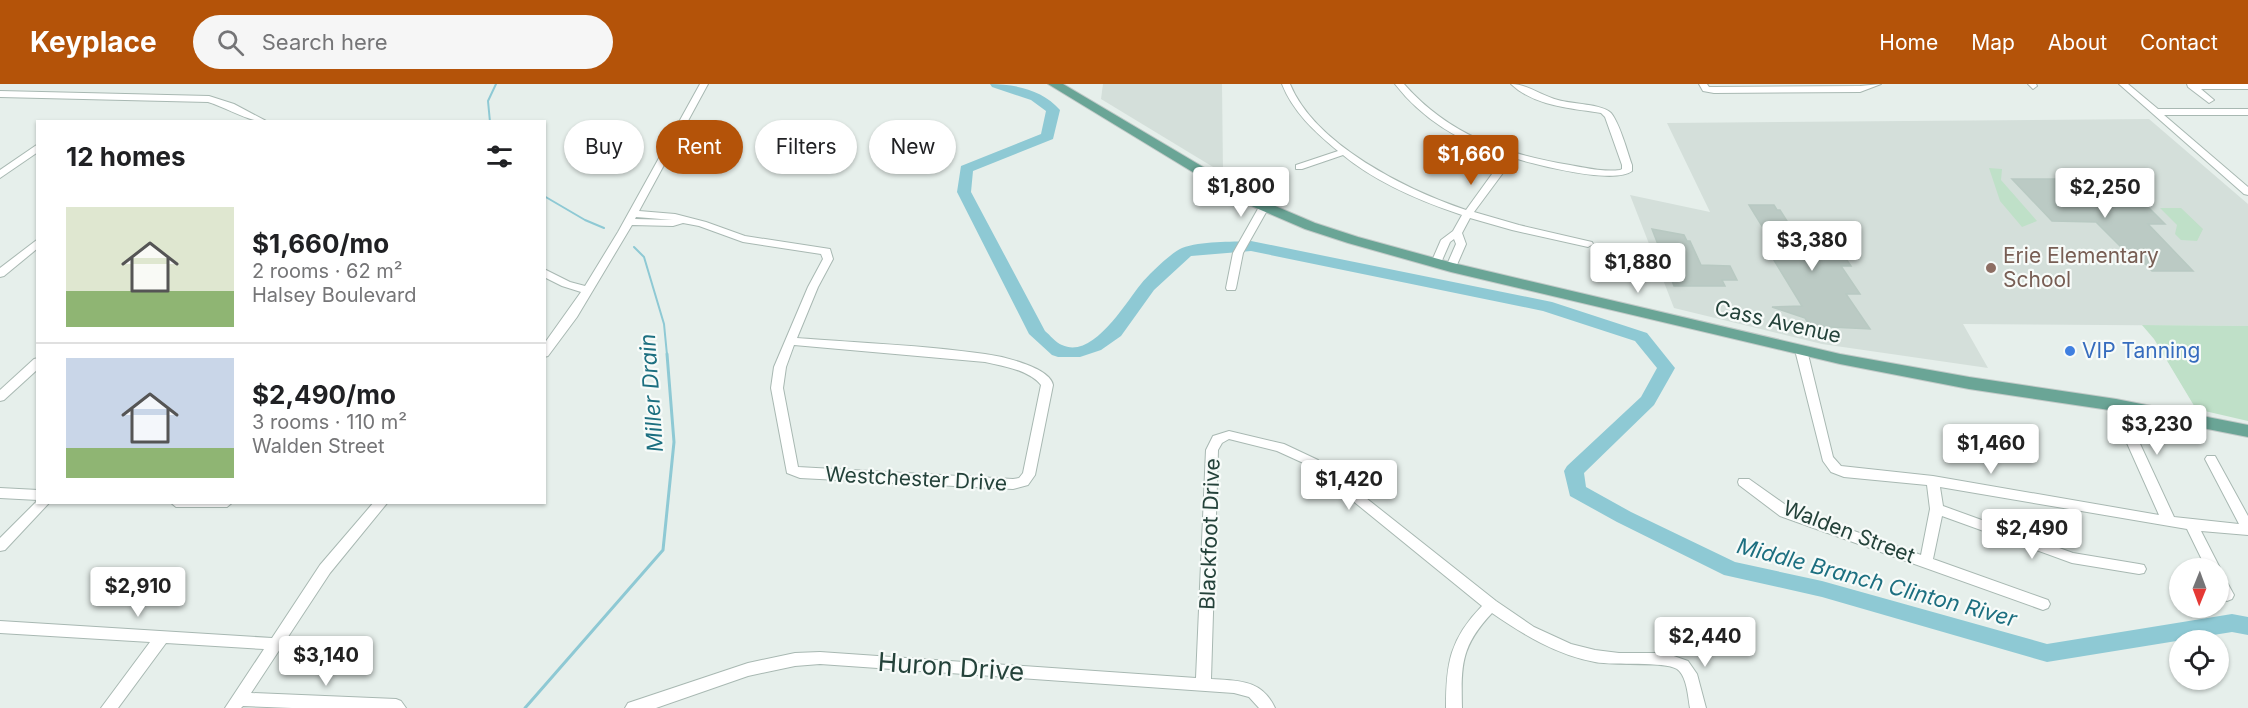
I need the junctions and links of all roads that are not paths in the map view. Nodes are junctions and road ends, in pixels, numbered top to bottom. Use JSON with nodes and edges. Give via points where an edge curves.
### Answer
{"nodes":[{"id":1,"x":704,"y":84,"type":"edge"},
{"id":2,"x":1054,"y":84,"type":"edge"},
{"id":3,"x":1286,"y":84,"type":"edge"},
{"id":4,"x":1399,"y":84,"type":"edge"},
{"id":5,"x":1515,"y":84,"type":"edge"},
{"id":6,"x":1877,"y":84,"type":"edge"},
{"id":7,"x":2123,"y":84,"type":"edge"},
{"id":8,"x":2192,"y":85,"type":"edge"},
{"id":9,"x":1705,"y":86,"type":"edge"},
{"id":10,"x":2248,"y":86,"type":"edge"},
{"id":11,"x":0,"y":94,"type":"edge"},
{"id":12,"x":2210,"y":100,"type":"dead end"},
{"id":13,"x":2248,"y":112,"type":"edge"},
{"id":14,"x":2159,"y":115,"type":"junction"},
{"id":15,"x":2216,"y":115,"type":"junction"},
{"id":16,"x":2248,"y":117,"type":"edge"},
{"id":17,"x":260,"y":120,"type":"edge"},
{"id":18,"x":36,"y":148,"type":"edge"},
{"id":19,"x":1343,"y":152,"type":"junction"},
{"id":20,"x":1511,"y":155,"type":"junction"},
{"id":21,"x":1299,"y":167,"type":"dead end"},
{"id":22,"x":0,"y":175,"type":"edge"},
{"id":23,"x":2248,"y":192,"type":"edge"},
{"id":24,"x":1264,"y":207,"type":"junction"},
{"id":25,"x":1467,"y":215,"type":"junction"},
{"id":26,"x":631,"y":218,"type":"junction"},
{"id":27,"x":1457,"y":233,"type":"junction"},
{"id":28,"x":36,"y":244,"type":"edge"},
{"id":29,"x":1588,"y":244,"type":"dead end"},
{"id":30,"x":1444,"y":265,"type":"junction"},
{"id":31,"x":546,"y":273,"type":"edge"},
{"id":32,"x":0,"y":274,"type":"edge"},
{"id":33,"x":1231,"y":288,"type":"dead end"},
{"id":34,"x":588,"y":290,"type":"junction"},
{"id":35,"x":549,"y":341,"type":"edge"},
{"id":36,"x":790,"y":341,"type":"junction"},
{"id":37,"x":1801,"y":350,"type":"junction"},
{"id":38,"x":36,"y":364,"type":"edge"},
{"id":39,"x":0,"y":397,"type":"edge"},
{"id":40,"x":2116,"y":405,"type":"junction"},
{"id":41,"x":2248,"y":431,"type":"edge"},
{"id":42,"x":2211,"y":459,"type":"dead end"},
{"id":43,"x":1933,"y":481,"type":"junction"},
{"id":44,"x":1744,"y":482,"type":"dead end"},
{"id":45,"x":0,"y":493,"type":"edge"},
{"id":46,"x":36,"y":495,"type":"edge"},
{"id":47,"x":42,"y":504,"type":"edge"},
{"id":48,"x":380,"y":504,"type":"edge"},
{"id":49,"x":1937,"y":508,"type":"junction"},
{"id":50,"x":2169,"y":521,"type":"junction"},
{"id":51,"x":2191,"y":525,"type":"junction"},
{"id":52,"x":2248,"y":530,"type":"edge"},
{"id":53,"x":0,"y":546,"type":"edge"},
{"id":54,"x":2208,"y":558,"type":"edge"},
{"id":55,"x":1926,"y":561,"type":"junction"},
{"id":56,"x":2139,"y":569,"type":"dead end"},
{"id":57,"x":2043,"y":604,"type":"dead end"},
{"id":58,"x":1491,"y":605,"type":"junction"},
{"id":59,"x":0,"y":627,"type":"edge"},
{"id":60,"x":163,"y":636,"type":"junction"},
{"id":61,"x":274,"y":644,"type":"junction"},
{"id":62,"x":1203,"y":684,"type":"junction"},
{"id":63,"x":236,"y":704,"type":"edge"},
{"id":64,"x":348,"y":706,"type":"edge"},
{"id":65,"x":109,"y":708,"type":"edge"},
{"id":66,"x":398,"y":708,"type":"edge"},
{"id":67,"x":633,"y":708,"type":"edge"},
{"id":68,"x":1267,"y":708,"type":"edge"},
{"id":69,"x":1454,"y":708,"type":"edge"},
{"id":70,"x":1698,"y":708,"type":"edge"}],
"edges":[{"from":1,"to":26,"type":"street"},
{"from":2,"to":24,"type":"main road","name":"Cass Avenue","via":[[1206,177]]},
{"from":3,"to":19,"type":"street","via":[[1311,122]]},
{"from":4,"to":20,"type":"street","via":[[1441,124]]},
{"from":5,"to":20,"type":"street","via":[[1557,103],[1604,111],[1628,165],[1627,171],[1597,172]]},
{"from":6,"to":9,"type":"street","via":[[1860,89]]},
{"from":7,"to":14,"type":"street"},
{"from":8,"to":10,"type":"street"},
{"from":8,"to":12,"type":"street"},
{"from":11,"to":17,"type":"street","via":[[209,99]]},
{"from":13,"to":15,"type":"street"},
{"from":14,"to":15,"type":"street"},
{"from":14,"to":23,"type":"street"},
{"from":15,"to":16,"type":"street"},
{"from":18,"to":22,"type":"street"},
{"from":19,"to":21,"type":"street"},
{"from":19,"to":25,"type":"street","via":[[1393,183]]},
{"from":20,"to":25,"type":"street"},
{"from":24,"to":30,"type":"main road","name":"Cass Avenue","via":[[1329,233]]},
{"from":24,"to":33,"type":"street","via":[[1238,253]]},
{"from":25,"to":27,"type":"street"},
{"from":25,"to":29,"type":"street"},
{"from":26,"to":34,"type":"street"},
{"from":26,"to":36,"type":"street","name":"Westchester Drive","via":[[673,223],[683,220],[743,239],[826,251],[828,259]]},
{"from":27,"to":30,"type":"street","via":[[1446,240]]},
{"from":27,"to":30,"type":"street","via":[[1461,244]]},
{"from":28,"to":32,"type":"street"},
{"from":30,"to":37,"type":"main road","name":"Cass Avenue"},
{"from":31,"to":34,"type":"street"},
{"from":34,"to":35,"type":"street"},
{"from":36,"to":36,"type":"street","name":"Westchester Drive","via":[[778,372],[777,388],[792,470],[1013,483],[1023,482],[1029,476],[1047,386],[1041,378],[1016,365],[985,358]]},
{"from":37,"to":40,"type":"main road","name":"Cass Avenue","via":[[1969,383]]},
{"from":37,"to":43,"type":"street","via":[[1830,465],[1844,472]]},
{"from":38,"to":39,"type":"street"},
{"from":40,"to":41,"type":"main road","name":"Cass Avenue"},
{"from":40,"to":50,"type":"street"},
{"from":42,"to":52,"type":"street"},
{"from":43,"to":49,"type":"street","name":"Walden Street"},
{"from":43,"to":50,"type":"street"},
{"from":44,"to":55,"type":"street","name":"Walden Street","via":[[1785,512]]},
{"from":45,"to":46,"type":"street"},
{"from":47,"to":53,"type":"street"},
{"from":48,"to":61,"type":"street","via":[[325,569]]},
{"from":49,"to":55,"type":"street","name":"Walden Street"},
{"from":49,"to":56,"type":"street","via":[[2072,558]]},
{"from":50,"to":51,"type":"street"},
{"from":51,"to":52,"type":"street"},
{"from":51,"to":54,"type":"street"},
{"from":55,"to":57,"type":"street","name":"Walden Street"},
{"from":58,"to":62,"type":"street","name":"Blackfoot Drive","via":[[1306,459],[1242,436],[1220,437],[1212,450]]},
{"from":58,"to":69,"type":"street","via":[[1460,642],[1454,668]]},
{"from":58,"to":70,"type":"street","name":"Blackfoot Drive","via":[[1529,631],[1568,649],[1619,659],[1671,660],[1683,665],[1690,674]]},
{"from":59,"to":60,"type":"street"},
{"from":60,"to":61,"type":"street"},
{"from":60,"to":65,"type":"street"},
{"from":61,"to":63,"type":"street"},
{"from":62,"to":67,"type":"street","name":"Huron Drive","via":[[798,658],[742,670]]},
{"from":62,"to":68,"type":"street","name":"Huron Drive","via":[[1251,690]]},
{"from":63,"to":64,"type":"street"},
{"from":64,"to":66,"type":"street"}]}
